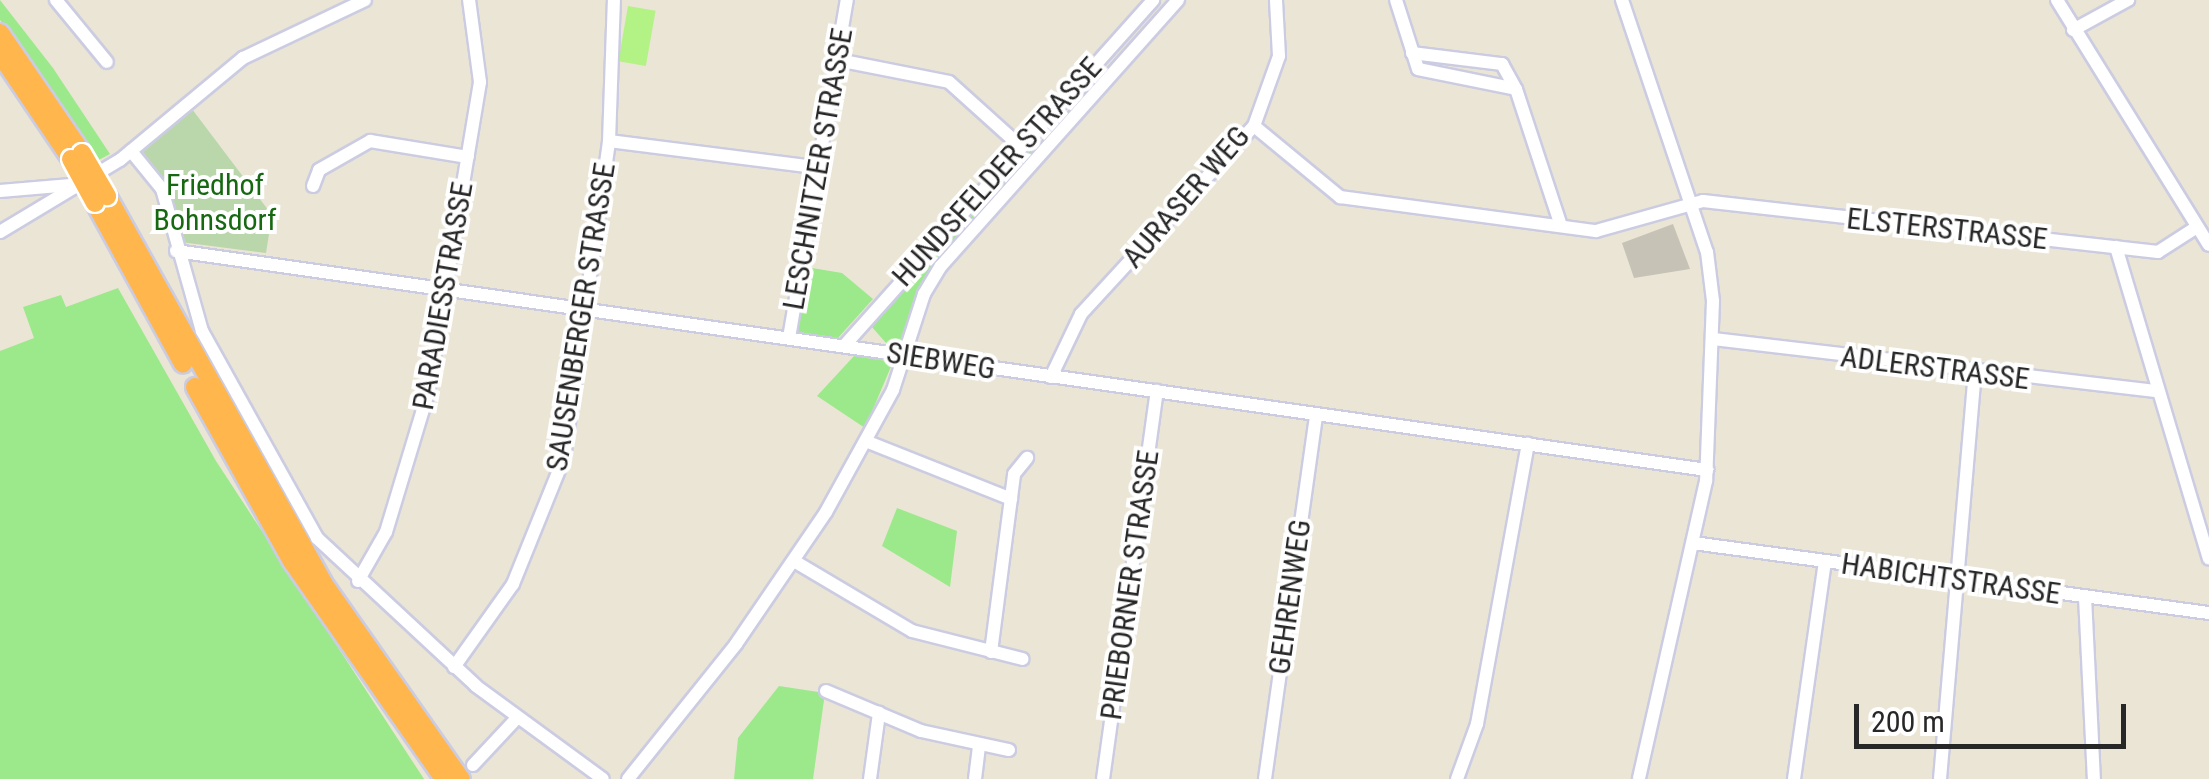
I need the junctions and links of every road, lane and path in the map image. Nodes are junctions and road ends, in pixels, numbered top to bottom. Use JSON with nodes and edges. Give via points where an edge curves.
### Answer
{"nodes":[{"id":1,"x":56,"y":0,"type":"edge"},
{"id":2,"x":364,"y":0,"type":"edge"},
{"id":3,"x":469,"y":0,"type":"edge"},
{"id":4,"x":614,"y":0,"type":"edge"},
{"id":5,"x":846,"y":0,"type":"edge"},
{"id":6,"x":1153,"y":0,"type":"edge"},
{"id":7,"x":1178,"y":0,"type":"edge"},
{"id":8,"x":1276,"y":0,"type":"edge"},
{"id":9,"x":1396,"y":0,"type":"edge"},
{"id":10,"x":1622,"y":0,"type":"edge"},
{"id":11,"x":2057,"y":0,"type":"edge"},
{"id":12,"x":2128,"y":0,"type":"edge"},
{"id":13,"x":2074,"y":30,"type":"junction"},
{"id":14,"x":0,"y":33,"type":"edge"},
{"id":15,"x":0,"y":54,"type":"edge"},
{"id":16,"x":838,"y":60,"type":"junction"},
{"id":17,"x":107,"y":62,"type":"dead end"},
{"id":18,"x":1254,"y":126,"type":"junction"},
{"id":19,"x":609,"y":141,"type":"junction"},
{"id":20,"x":1020,"y":146,"type":"junction"},
{"id":21,"x":131,"y":151,"type":"junction"},
{"id":22,"x":76,"y":156,"type":"junction"},
{"id":23,"x":468,"y":157,"type":"junction"},
{"id":24,"x":814,"y":167,"type":"junction"},
{"id":25,"x":74,"y":185,"type":"junction"},
{"id":26,"x":314,"y":186,"type":"dead end"},
{"id":27,"x":0,"y":191,"type":"edge"},
{"id":28,"x":101,"y":200,"type":"junction"},
{"id":29,"x":1691,"y":203,"type":"junction"},
{"id":30,"x":1561,"y":226,"type":"junction"},
{"id":31,"x":2197,"y":227,"type":"junction"},
{"id":32,"x":0,"y":232,"type":"edge"},
{"id":33,"x":2209,"y":244,"type":"edge"},
{"id":34,"x":2116,"y":248,"type":"junction"},
{"id":35,"x":176,"y":251,"type":"junction"},
{"id":36,"x":446,"y":290,"type":"junction"},
{"id":37,"x":586,"y":309,"type":"junction"},
{"id":38,"x":789,"y":338,"type":"junction"},
{"id":39,"x":1712,"y":339,"type":"junction"},
{"id":40,"x":844,"y":346,"type":"junction"},
{"id":41,"x":904,"y":355,"type":"junction"},
{"id":42,"x":1975,"y":372,"type":"junction"},
{"id":43,"x":1051,"y":377,"type":"junction"},
{"id":44,"x":1157,"y":391,"type":"junction"},
{"id":45,"x":2158,"y":391,"type":"junction"},
{"id":46,"x":1316,"y":414,"type":"junction"},
{"id":47,"x":868,"y":442,"type":"junction"},
{"id":48,"x":1528,"y":444,"type":"junction"},
{"id":49,"x":1028,"y":458,"type":"dead end"},
{"id":50,"x":1706,"y":470,"type":"junction"},
{"id":51,"x":1010,"y":499,"type":"junction"},
{"id":52,"x":2205,"y":534,"type":"edge"},
{"id":53,"x":1693,"y":543,"type":"junction"},
{"id":54,"x":2209,"y":558,"type":"edge"},
{"id":55,"x":794,"y":561,"type":"junction"},
{"id":56,"x":1824,"y":562,"type":"junction"},
{"id":57,"x":1953,"y":578,"type":"junction"},
{"id":58,"x":358,"y":581,"type":"junction"},
{"id":59,"x":2085,"y":597,"type":"junction"},
{"id":60,"x":2209,"y":613,"type":"edge"},
{"id":61,"x":991,"y":652,"type":"junction"},
{"id":62,"x":1024,"y":658,"type":"dead end"},
{"id":63,"x":454,"y":667,"type":"junction"},
{"id":64,"x":826,"y":691,"type":"dead end"},
{"id":65,"x":879,"y":713,"type":"junction"},
{"id":66,"x":517,"y":718,"type":"junction"},
{"id":67,"x":979,"y":745,"type":"junction"},
{"id":68,"x":1009,"y":750,"type":"dead end"},
{"id":69,"x":467,"y":772,"type":"edge"},
{"id":70,"x":444,"y":779,"type":"edge"},
{"id":71,"x":602,"y":779,"type":"edge"},
{"id":72,"x":628,"y":779,"type":"edge"},
{"id":73,"x":870,"y":779,"type":"edge"},
{"id":74,"x":976,"y":779,"type":"edge"},
{"id":75,"x":1104,"y":779,"type":"edge"},
{"id":76,"x":1265,"y":779,"type":"edge"},
{"id":77,"x":1458,"y":779,"type":"edge"},
{"id":78,"x":1640,"y":779,"type":"edge"},
{"id":79,"x":1794,"y":779,"type":"edge"},
{"id":80,"x":1940,"y":779,"type":"edge"},
{"id":81,"x":2094,"y":779,"type":"edge"}],
"edges":[{"from":1,"to":17,"type":"street"},
{"from":2,"to":21,"type":"street","via":[[242,58]]},
{"from":3,"to":23,"type":"street","name":"PARADIESSTRASSE","via":[[480,71]]},
{"from":4,"to":19,"type":"street","name":"SAUSENBERGER STRASSE"},
{"from":5,"to":16,"type":"street","name":"LESCHNITZER STRASSE"},
{"from":6,"to":20,"type":"street","name":"HUNDSFELDER STRASSE"},
{"from":7,"to":41,"type":"street","name":"HUNDSFELDER STRASSE","via":[[953,250],[924,294]]},
{"from":8,"to":18,"type":"street","name":"AURASER WEG","via":[[1279,56]]},
{"from":9,"to":30,"type":"street","via":[[1424,71],[1516,90]]},
{"from":10,"to":29,"type":"street"},
{"from":11,"to":13,"type":"street"},
{"from":12,"to":13,"type":"street"},
{"from":13,"to":31,"type":"street"},
{"from":14,"to":22,"type":"highway"},
{"from":15,"to":22,"type":"highway"},
{"from":16,"to":20,"type":"street","via":[[950,82]]},
{"from":16,"to":24,"type":"street","name":"LESCHNITZER STRASSE","via":[[824,153]]},
{"from":18,"to":30,"type":"street","via":[[1340,197]]},
{"from":18,"to":43,"type":"street","name":"AURASER WEG","via":[[1081,314]]},
{"from":19,"to":24,"type":"street"},
{"from":19,"to":37,"type":"street","name":"SAUSENBERGER STRASSE"},
{"from":20,"to":40,"type":"street","name":"HUNDSFELDER STRASSE"},
{"from":21,"to":25,"type":"street"},
{"from":21,"to":35,"type":"street","via":[[162,190]]},
{"from":22,"to":28,"type":"highway","bridge":true},
{"from":23,"to":26,"type":"street","via":[[370,141],[319,170]]},
{"from":23,"to":36,"type":"street","name":"PARADIESSTRASSE"},
{"from":24,"to":38,"type":"street","name":"LESCHNITZER STRASSE"},
{"from":25,"to":27,"type":"street"},
{"from":25,"to":32,"type":"street"},
{"from":28,"to":69,"type":"highway","via":[[322,583]]},
{"from":28,"to":70,"type":"highway","via":[[292,561]]},
{"from":29,"to":30,"type":"street","via":[[1604,231]]},
{"from":29,"to":34,"type":"street","name":"ELSTERSTRASSE"},
{"from":29,"to":39,"type":"street","via":[[1711,270]]},
{"from":31,"to":33,"type":"street"},
{"from":31,"to":34,"type":"street","name":"ELSTERSTRASSE","via":[[2158,252]]},
{"from":34,"to":45,"type":"street"},
{"from":35,"to":36,"type":"street","name":"SIEBWEG"},
{"from":35,"to":58,"type":"street","via":[[202,332],[263,452],[317,538]]},
{"from":36,"to":37,"type":"street","name":"SIEBWEG"},
{"from":36,"to":58,"type":"street","name":"PARADIESSTRASSE","via":[[409,466],[386,532]]},
{"from":37,"to":38,"type":"street","name":"SIEBWEG"},
{"from":37,"to":63,"type":"street","name":"SAUSENBERGER STRASSE","via":[[564,458],[539,530]]},
{"from":38,"to":40,"type":"street","name":"SIEBWEG"},
{"from":39,"to":42,"type":"street","name":"ADLERSTRASSE"},
{"from":39,"to":50,"type":"street"},
{"from":40,"to":41,"type":"street","name":"SIEBWEG"},
{"from":41,"to":43,"type":"street","name":"SIEBWEG"},
{"from":41,"to":47,"type":"street","name":"HUNDSFELDER STRASSE"},
{"from":42,"to":45,"type":"street","name":"ADLERSTRASSE"},
{"from":42,"to":57,"type":"street"},
{"from":43,"to":44,"type":"street","name":"SIEBWEG"},
{"from":44,"to":46,"type":"street","name":"SIEBWEG"},
{"from":44,"to":75,"type":"street","name":"PRIEBORNER STRASSE"},
{"from":45,"to":52,"type":"street"},
{"from":46,"to":48,"type":"street","name":"SIEBWEG"},
{"from":46,"to":76,"type":"street","name":"GEHRENWEG"},
{"from":47,"to":51,"type":"street"},
{"from":47,"to":55,"type":"street","name":"HUNDSFELDER STRASSE"},
{"from":48,"to":50,"type":"street","name":"SIEBWEG"},
{"from":48,"to":77,"type":"street","via":[[1477,724]]},
{"from":49,"to":51,"type":"street","via":[[1014,474]]},
{"from":50,"to":53,"type":"street"},
{"from":51,"to":61,"type":"street"},
{"from":52,"to":54,"type":"street"},
{"from":53,"to":56,"type":"street","name":"HABICHTSTRASSE"},
{"from":53,"to":78,"type":"street"},
{"from":55,"to":61,"type":"street","via":[[878,615]]},
{"from":55,"to":72,"type":"street","name":"HUNDSFELDER STRASSE"},
{"from":56,"to":57,"type":"street","name":"HABICHTSTRASSE"},
{"from":56,"to":79,"type":"street"},
{"from":57,"to":59,"type":"street","name":"HABICHTSTRASSE"},
{"from":57,"to":80,"type":"street"},
{"from":58,"to":63,"type":"street"},
{"from":59,"to":60,"type":"street","name":"HABICHTSTRASSE"},
{"from":59,"to":81,"type":"street"},
{"from":61,"to":62,"type":"street"},
{"from":63,"to":66,"type":"street"},
{"from":64,"to":65,"type":"street"},
{"from":65,"to":67,"type":"street"},
{"from":65,"to":73,"type":"street"},
{"from":66,"to":69,"type":"street"},
{"from":66,"to":71,"type":"street"},
{"from":67,"to":68,"type":"street"},
{"from":67,"to":74,"type":"street"}]}
